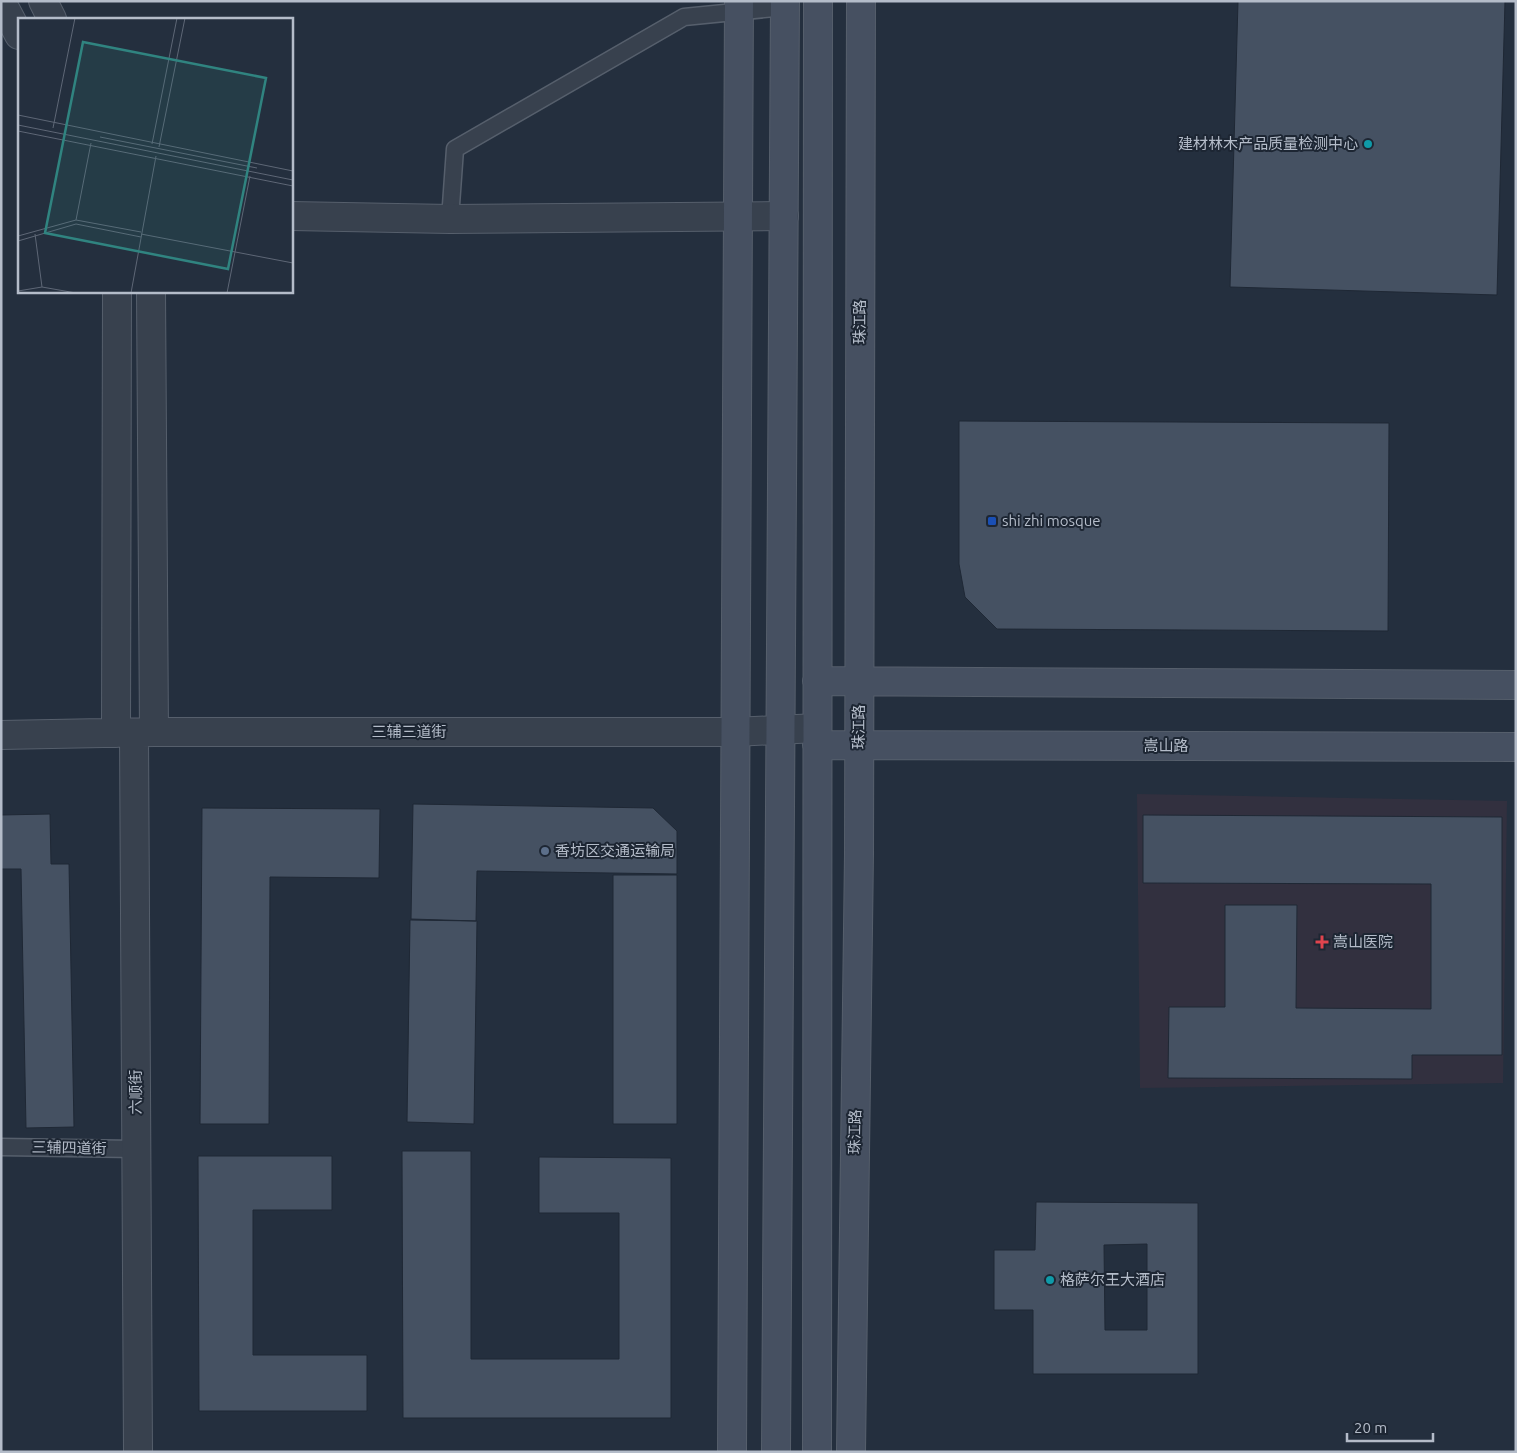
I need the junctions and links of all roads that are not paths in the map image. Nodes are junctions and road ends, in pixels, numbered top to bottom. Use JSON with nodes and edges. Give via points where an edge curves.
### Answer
{"nodes":[{"id":1,"x":1,"y":1,"type":"edge"},
{"id":2,"x":43,"y":1,"type":"edge"},
{"id":3,"x":818,"y":1,"type":"edge"},
{"id":4,"x":861,"y":1,"type":"edge"},
{"id":5,"x":785,"y":4,"type":"edge"},
{"id":6,"x":739,"y":6,"type":"edge"},
{"id":7,"x":52,"y":18,"type":"edge"},
{"id":8,"x":18,"y":33,"type":"edge"},
{"id":9,"x":292,"y":216,"type":"edge"},
{"id":10,"x":738,"y":216,"type":"junction"},
{"id":11,"x":784,"y":216,"type":"junction"},
{"id":12,"x":450,"y":218,"type":"junction"},
{"id":13,"x":117,"y":292,"type":"edge"},
{"id":14,"x":151,"y":292,"type":"edge"},
{"id":15,"x":817,"y":681,"type":"junction"},
{"id":16,"x":859,"y":681,"type":"junction"},
{"id":17,"x":1516,"y":684,"type":"edge"},
{"id":18,"x":781,"y":729,"type":"junction"},
{"id":19,"x":734,"y":732,"type":"junction"},
{"id":20,"x":135,"y":733,"type":"junction"},
{"id":21,"x":1,"y":735,"type":"edge"},
{"id":22,"x":817,"y":736,"type":"junction"},
{"id":23,"x":859,"y":745,"type":"junction"},
{"id":24,"x":1516,"y":747,"type":"edge"},
{"id":25,"x":1,"y":1147,"type":"edge"},
{"id":26,"x":136,"y":1149,"type":"junction"},
{"id":27,"x":138,"y":1452,"type":"edge"},
{"id":28,"x":732,"y":1452,"type":"edge"},
{"id":29,"x":776,"y":1452,"type":"edge"},
{"id":30,"x":817,"y":1452,"type":"edge"},
{"id":31,"x":851,"y":1452,"type":"edge"}],
"edges":[{"from":1,"to":8,"type":"street"},
{"from":2,"to":7,"type":"street"},
{"from":3,"to":15,"type":"main road"},
{"from":4,"to":16,"type":"main road","name":"珠江路"},
{"from":5,"to":6,"type":"lane"},
{"from":5,"to":11,"type":"main road"},
{"from":6,"to":10,"type":"main road"},
{"from":6,"to":12,"type":"lane","via":[[684,17],[455,149]]},
{"from":9,"to":12,"type":"street"},
{"from":10,"to":11,"type":"street"},
{"from":10,"to":12,"type":"street"},
{"from":10,"to":19,"type":"main road"},
{"from":11,"to":18,"type":"main road"},
{"from":13,"to":20,"type":"street"},
{"from":14,"to":20,"type":"street"},
{"from":15,"to":16,"type":"main road"},
{"from":15,"to":22,"type":"main road"},
{"from":16,"to":17,"type":"main road"},
{"from":16,"to":23,"type":"main road","name":"珠江路"},
{"from":18,"to":19,"type":"street","name":"三辅三道街"},
{"from":18,"to":22,"type":"street","name":"三辅三道街"},
{"from":18,"to":29,"type":"main road"},
{"from":19,"to":20,"type":"street","name":"三辅三道街"},
{"from":19,"to":28,"type":"main road"},
{"from":20,"to":21,"type":"street","name":"三辅三道街"},
{"from":20,"to":26,"type":"street","name":"六顺街"},
{"from":22,"to":23,"type":"main road","name":"嵩山路"},
{"from":22,"to":30,"type":"main road"},
{"from":23,"to":24,"type":"main road","name":"嵩山路"},
{"from":23,"to":31,"type":"main road","name":"珠江路"},
{"from":25,"to":26,"type":"lane","name":"三辅四道街"},
{"from":26,"to":27,"type":"street","name":"六顺街"}]}
